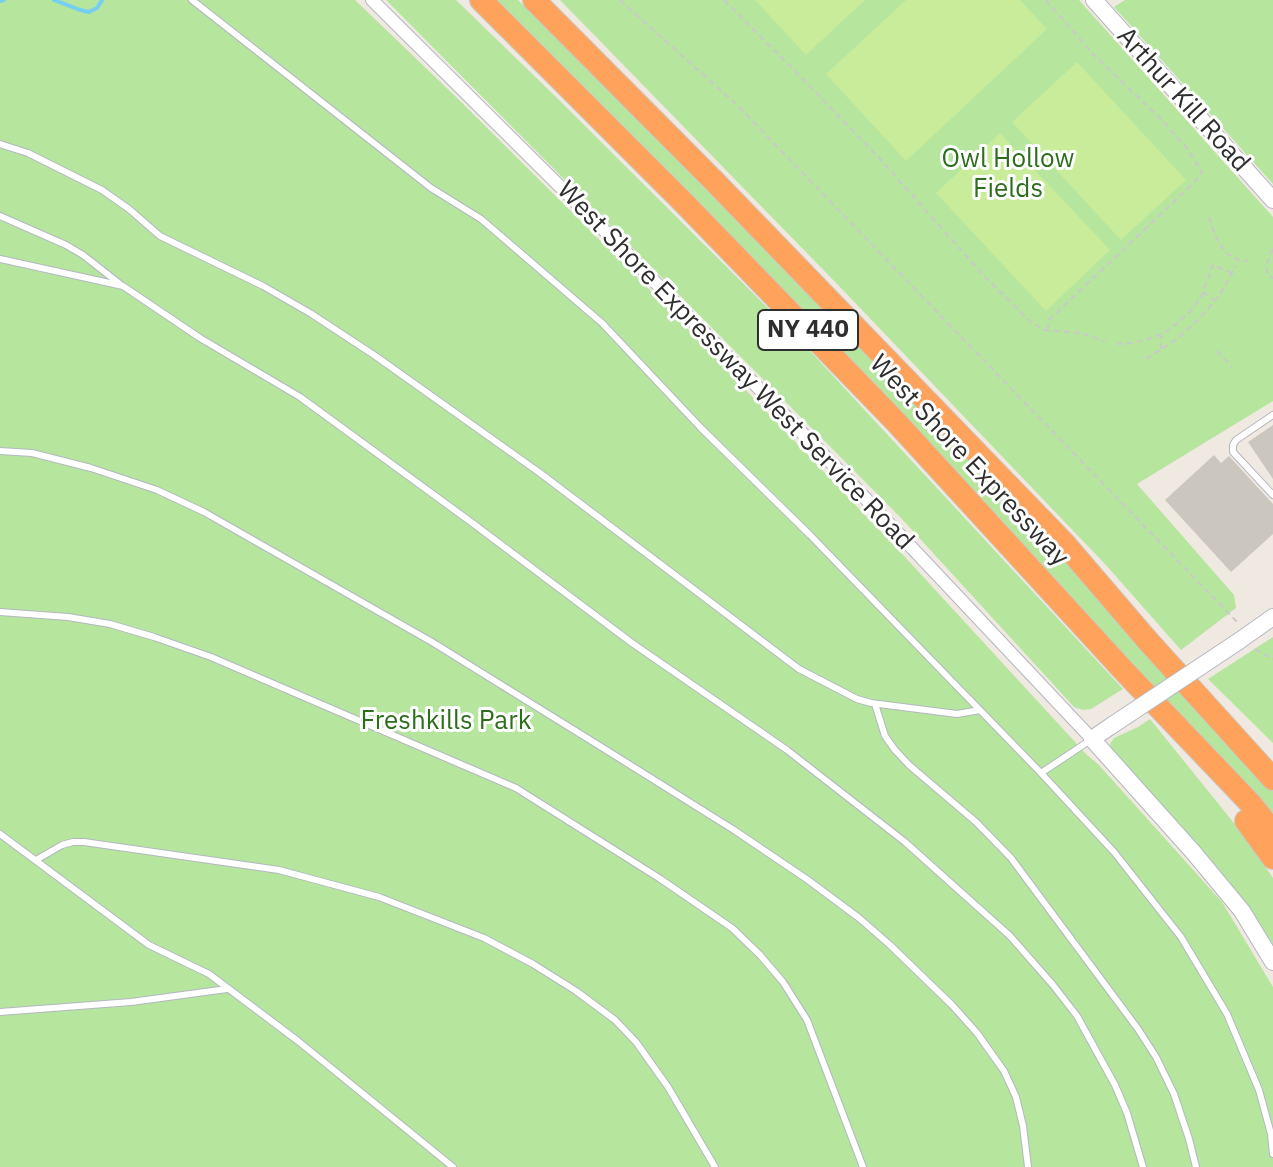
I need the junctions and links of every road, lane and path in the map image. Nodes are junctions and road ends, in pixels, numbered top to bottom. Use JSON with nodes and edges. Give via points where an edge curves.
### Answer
{"nodes":[{"id":1,"x":192,"y":0,"type":"edge"},
{"id":2,"x":372,"y":0,"type":"edge"},
{"id":3,"x":481,"y":0,"type":"edge"},
{"id":4,"x":534,"y":0,"type":"edge"},
{"id":5,"x":620,"y":0,"type":"edge"},
{"id":6,"x":724,"y":0,"type":"edge"},
{"id":7,"x":1046,"y":0,"type":"edge"},
{"id":8,"x":1094,"y":0,"type":"edge"},
{"id":9,"x":0,"y":144,"type":"edge"},
{"id":10,"x":1273,"y":200,"type":"edge"},
{"id":11,"x":0,"y":216,"type":"edge"},
{"id":12,"x":1209,"y":217,"type":"dead end"},
{"id":13,"x":1273,"y":249,"type":"edge"},
{"id":14,"x":0,"y":259,"type":"edge"},
{"id":15,"x":1247,"y":261,"type":"dead end"},
{"id":16,"x":1236,"y":266,"type":"dead end"},
{"id":17,"x":1232,"y":273,"type":"junction"},
{"id":18,"x":1273,"y":278,"type":"edge"},
{"id":19,"x":123,"y":286,"type":"junction"},
{"id":20,"x":1203,"y":292,"type":"junction"},
{"id":21,"x":1215,"y":301,"type":"junction"},
{"id":22,"x":1190,"y":312,"type":"junction"},
{"id":23,"x":1191,"y":322,"type":"junction"},
{"id":24,"x":1048,"y":331,"type":"junction"},
{"id":25,"x":1161,"y":334,"type":"junction"},
{"id":26,"x":1105,"y":341,"type":"dead end"},
{"id":27,"x":1117,"y":344,"type":"dead end"},
{"id":28,"x":1161,"y":350,"type":"junction"},
{"id":29,"x":1217,"y":351,"type":"dead end"},
{"id":30,"x":1146,"y":359,"type":"dead end"},
{"id":31,"x":1232,"y":367,"type":"dead end"},
{"id":32,"x":1273,"y":415,"type":"edge"},
{"id":33,"x":0,"y":451,"type":"edge"},
{"id":34,"x":1273,"y":495,"type":"edge"},
{"id":35,"x":1064,"y":543,"type":"junction"},
{"id":36,"x":0,"y":612,"type":"edge"},
{"id":37,"x":1273,"y":617,"type":"edge"},
{"id":38,"x":1244,"y":638,"type":"junction"},
{"id":39,"x":1273,"y":659,"type":"edge"},
{"id":40,"x":1124,"y":671,"type":"junction"},
{"id":41,"x":875,"y":704,"type":"junction"},
{"id":42,"x":980,"y":710,"type":"junction"},
{"id":43,"x":1092,"y":739,"type":"junction"},
{"id":44,"x":1273,"y":757,"type":"edge"},
{"id":45,"x":1041,"y":773,"type":"junction"},
{"id":46,"x":1273,"y":779,"type":"edge"},
{"id":47,"x":1273,"y":832,"type":"edge"},
{"id":48,"x":0,"y":834,"type":"edge"},
{"id":49,"x":1273,"y":858,"type":"edge"},
{"id":50,"x":36,"y":860,"type":"junction"},
{"id":51,"x":1273,"y":962,"type":"edge"},
{"id":52,"x":229,"y":989,"type":"junction"},
{"id":53,"x":0,"y":1012,"type":"edge"},
{"id":54,"x":1273,"y":1154,"type":"edge"},
{"id":55,"x":453,"y":1167,"type":"edge"},
{"id":56,"x":715,"y":1167,"type":"edge"},
{"id":57,"x":863,"y":1167,"type":"edge"},
{"id":58,"x":1028,"y":1167,"type":"edge"},
{"id":59,"x":1143,"y":1167,"type":"edge"},
{"id":60,"x":1196,"y":1167,"type":"edge"}],
"edges":[{"from":1,"to":42,"type":"lane","via":[[419,179],[481,219],[602,323]]},
{"from":2,"to":43,"type":"street","name":"West Shore Expressway West Service Road","via":[[787,417]]},
{"from":3,"to":40,"type":"highway","name":"West Shore Expressway","number":"NY 440","via":[[813,335]]},
{"from":4,"to":35,"type":"highway","name":"West Shore Expressway","number":"NY 440"},
{"from":5,"to":38,"type":"path","via":[[736,104]]},
{"from":6,"to":24,"type":"path","via":[[881,160],[985,277],[1033,324]]},
{"from":7,"to":24,"type":"path","via":[[1162,120],[1202,172],[1049,320]]},
{"from":8,"to":10,"type":"street","name":"Arthur Kill Road"},
{"from":9,"to":41,"type":"lane","via":[[102,190],[160,236],[310,313],[540,473],[799,669]]},
{"from":11,"to":19,"type":"lane","via":[[66,245]]},
{"from":12,"to":15,"type":"path","via":[[1226,253]]},
{"from":13,"to":18,"type":"path","via":[[1266,265]]},
{"from":14,"to":19,"type":"lane"},
{"from":16,"to":17,"type":"path"},
{"from":17,"to":20,"type":"path","via":[[1213,265]]},
{"from":17,"to":21,"type":"path"},
{"from":19,"to":59,"type":"lane","via":[[300,397],[632,643],[787,750],[929,861],[1010,936],[1077,1016],[1115,1085]]},
{"from":20,"to":21,"type":"path"},
{"from":20,"to":22,"type":"path"},
{"from":21,"to":23,"type":"path"},
{"from":22,"to":23,"type":"path"},
{"from":22,"to":25,"type":"path"},
{"from":23,"to":28,"type":"path"},
{"from":24,"to":26,"type":"path"},
{"from":25,"to":27,"type":"path"},
{"from":25,"to":28,"type":"path"},
{"from":28,"to":30,"type":"path"},
{"from":29,"to":31,"type":"path"},
{"from":32,"to":34,"type":"lane","via":[[1233,445],[1233,452]]},
{"from":33,"to":58,"type":"lane","via":[[91,468],[204,512],[432,642],[808,880],[890,945],[977,1033],[1016,1097]]},
{"from":35,"to":44,"type":"highway"},
{"from":35,"to":46,"type":"highway","name":"West Shore Expressway","number":"NY 440"},
{"from":36,"to":57,"type":"lane","via":[[110,624],[211,657],[516,788],[659,878],[732,928],[783,982],[807,1020]]},
{"from":37,"to":38,"type":"street"},
{"from":38,"to":39,"type":"path"},
{"from":38,"to":43,"type":"street","bridge":true},
{"from":40,"to":47,"type":"highway","name":"West Shore Expressway","number":"NY 440"},
{"from":40,"to":49,"type":"highway","via":[[1208,770]]},
{"from":41,"to":42,"type":"lane","via":[[957,714]]},
{"from":41,"to":60,"type":"lane","via":[[895,750],[1011,858],[1138,1029],[1174,1094]]},
{"from":42,"to":45,"type":"lane"},
{"from":43,"to":45,"type":"lane"},
{"from":43,"to":51,"type":"street","via":[[1242,911]]},
{"from":45,"to":54,"type":"lane","via":[[1114,852],[1181,937],[1227,1014],[1259,1090]]},
{"from":48,"to":50,"type":"lane"},
{"from":50,"to":52,"type":"lane","via":[[149,945]]},
{"from":50,"to":56,"type":"lane","via":[[62,845],[84,842],[279,870],[379,897],[484,938],[576,991],[626,1030],[668,1087]]},
{"from":52,"to":53,"type":"lane"},
{"from":52,"to":55,"type":"lane"}]}
